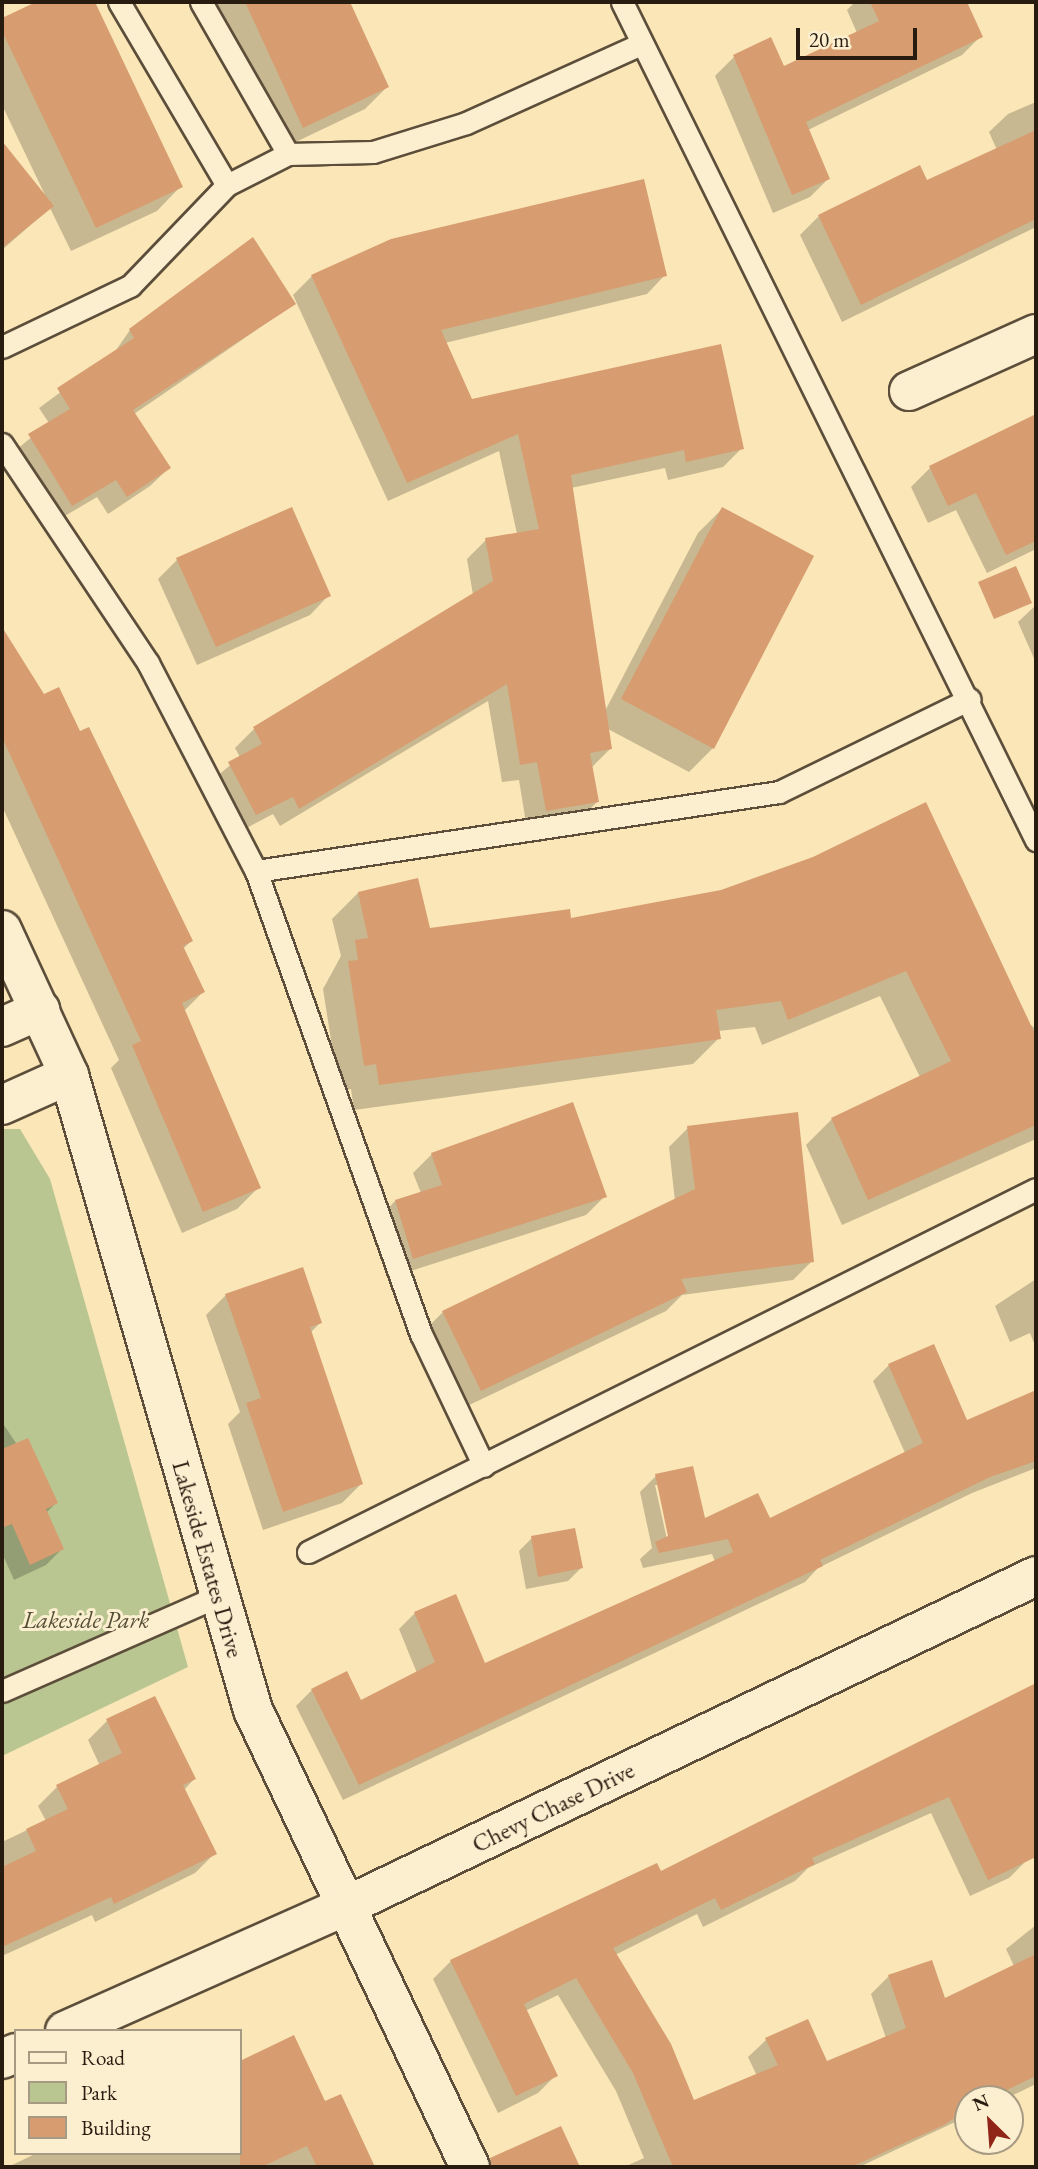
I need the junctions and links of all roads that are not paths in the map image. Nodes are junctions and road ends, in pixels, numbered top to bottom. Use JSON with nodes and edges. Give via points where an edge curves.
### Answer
{"nodes":[{"id":1,"x":119,"y":2,"type":"edge"},
{"id":2,"x":201,"y":2,"type":"edge"},
{"id":3,"x":622,"y":2,"type":"edge"},
{"id":4,"x":641,"y":44,"type":"junction"},
{"id":5,"x":288,"y":154,"type":"junction"},
{"id":6,"x":227,"y":185,"type":"junction"},
{"id":7,"x":1036,"y":334,"type":"edge"},
{"id":8,"x":2,"y":347,"type":"edge"},
{"id":9,"x":909,"y":391,"type":"dead end"},
{"id":10,"x":2,"y":444,"type":"edge"},
{"id":11,"x":970,"y":699,"type":"junction"},
{"id":12,"x":1036,"y":840,"type":"edge"},
{"id":13,"x":256,"y":872,"type":"junction"},
{"id":14,"x":2,"y":930,"type":"edge"},
{"id":15,"x":40,"y":1010,"type":"junction"},
{"id":16,"x":2,"y":1027,"type":"edge"},
{"id":17,"x":69,"y":1075,"type":"junction"},
{"id":18,"x":2,"y":1105,"type":"edge"},
{"id":19,"x":1036,"y":1189,"type":"edge"},
{"id":20,"x":484,"y":1466,"type":"junction"},
{"id":21,"x":307,"y":1552,"type":"dead end"},
{"id":22,"x":1036,"y":1576,"type":"edge"},
{"id":23,"x":216,"y":1597,"type":"junction"},
{"id":24,"x":2,"y":1691,"type":"edge"},
{"id":25,"x":344,"y":1907,"type":"junction"},
{"id":26,"x":70,"y":2029,"type":"edge"},
{"id":27,"x":470,"y":2167,"type":"edge"}],
"edges":[{"from":1,"to":6,"type":"lane"},
{"from":2,"to":5,"type":"lane"},
{"from":3,"to":4,"type":"lane"},
{"from":4,"to":5,"type":"lane","via":[[466,123],[373,152]]},
{"from":4,"to":11,"type":"lane"},
{"from":5,"to":6,"type":"lane"},
{"from":6,"to":8,"type":"lane","via":[[130,286]]},
{"from":7,"to":9,"type":"street"},
{"from":10,"to":13,"type":"lane","via":[[148,663]]},
{"from":11,"to":12,"type":"lane"},
{"from":11,"to":13,"type":"lane","via":[[779,792]]},
{"from":13,"to":20,"type":"lane","via":[[421,1334]]},
{"from":14,"to":15,"type":"street","name":"Lakeside Estates Drive"},
{"from":15,"to":16,"type":"street"},
{"from":15,"to":17,"type":"street","name":"Lakeside Estates Drive"},
{"from":17,"to":18,"type":"street"},
{"from":17,"to":23,"type":"street","name":"Lakeside Estates Drive"},
{"from":19,"to":20,"type":"lane"},
{"from":20,"to":21,"type":"lane"},
{"from":22,"to":25,"type":"street","name":"Chevy Chase Drive"},
{"from":23,"to":24,"type":"lane"},
{"from":23,"to":25,"type":"street","name":"Lakeside Estates Drive","via":[[253,1710]]},
{"from":25,"to":26,"type":"street","name":"Chevy Chase Drive"},
{"from":25,"to":27,"type":"street","name":"Lakeside Estates Drive"}]}
